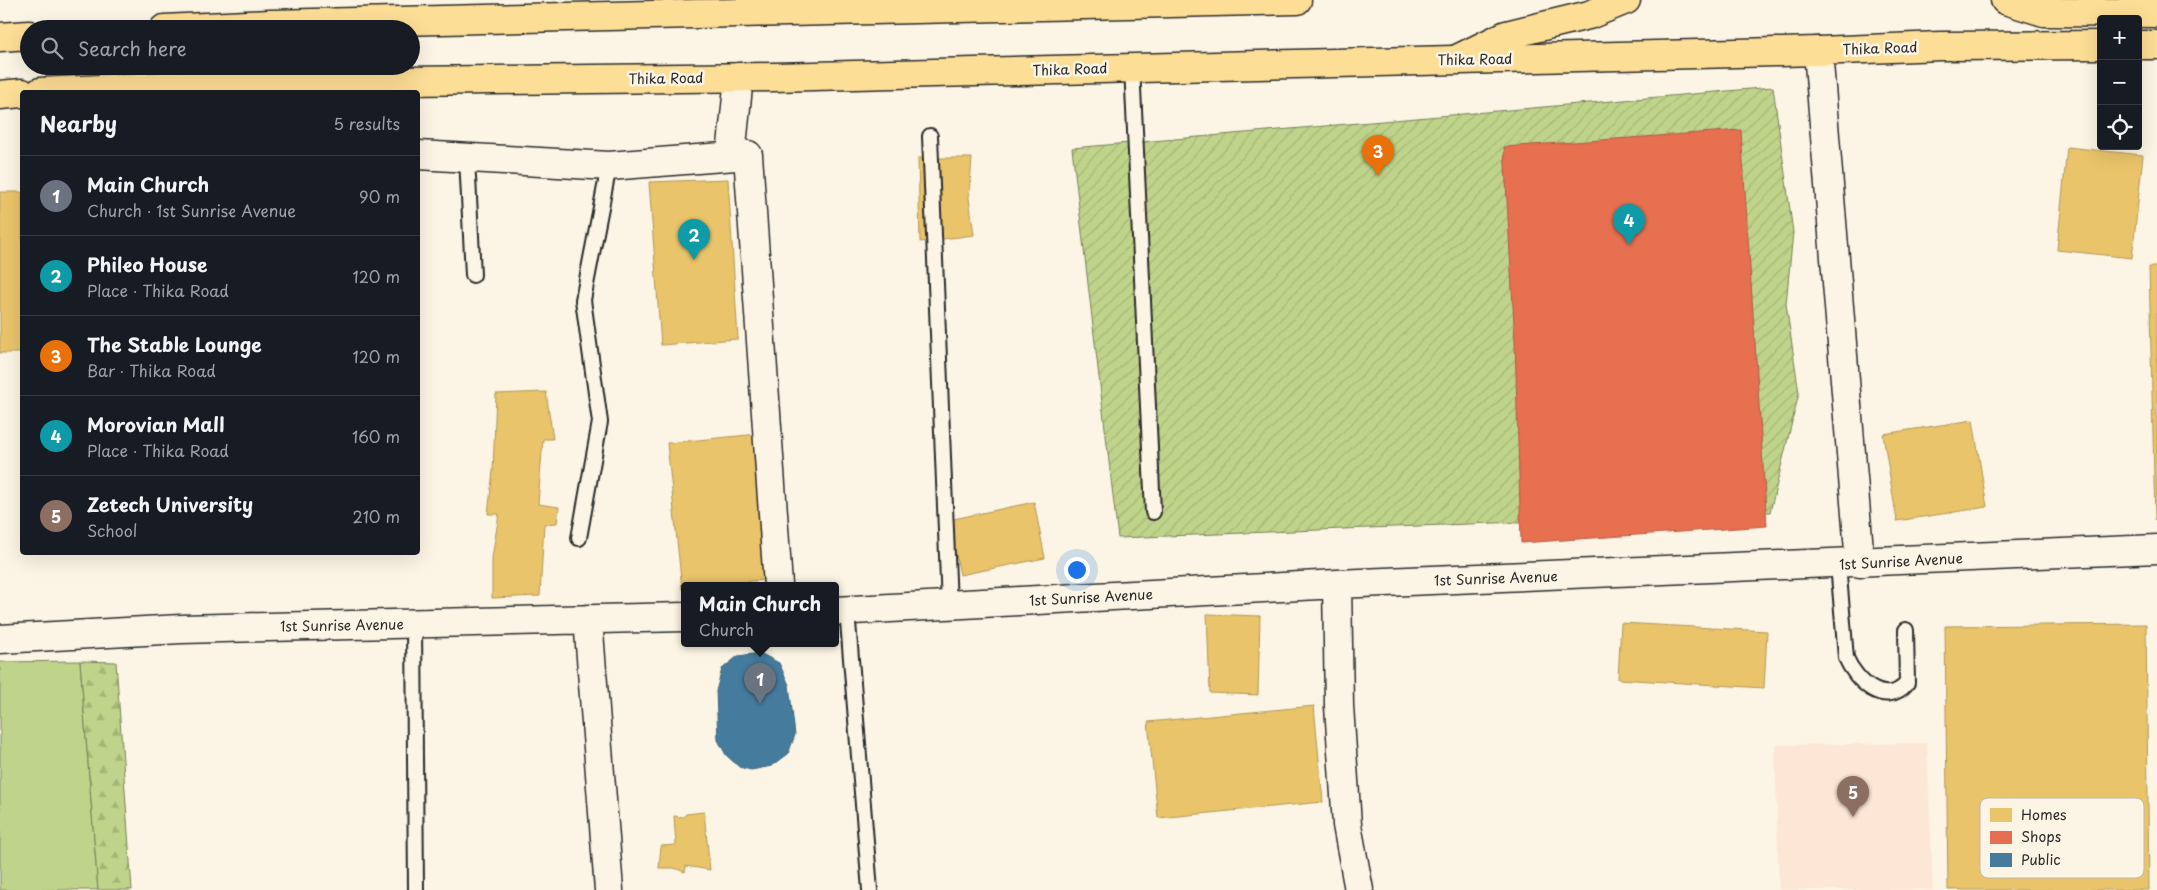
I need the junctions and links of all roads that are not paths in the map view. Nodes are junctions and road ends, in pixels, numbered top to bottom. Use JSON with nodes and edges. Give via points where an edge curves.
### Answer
{"nodes":[{"id":1,"x":1297,"y":0,"type":"edge"},
{"id":2,"x":1626,"y":0,"type":"edge"},
{"id":3,"x":2005,"y":0,"type":"edge"},
{"id":4,"x":2157,"y":14,"type":"edge"},
{"id":5,"x":420,"y":20,"type":"edge"},
{"id":6,"x":20,"y":36,"type":"edge"},
{"id":7,"x":0,"y":37,"type":"edge"},
{"id":8,"x":2097,"y":45,"type":"edge"},
{"id":9,"x":2142,"y":45,"type":"edge"},
{"id":10,"x":2157,"y":45,"type":"edge"},
{"id":11,"x":1818,"y":51,"type":"junction"},
{"id":12,"x":1457,"y":59,"type":"junction"},
{"id":13,"x":1132,"y":67,"type":"junction"},
{"id":14,"x":739,"y":77,"type":"junction"},
{"id":15,"x":224,"y":88,"type":"edge"},
{"id":16,"x":132,"y":90,"type":"edge"},
{"id":17,"x":20,"y":94,"type":"edge"},
{"id":18,"x":0,"y":95,"type":"edge"},
{"id":19,"x":930,"y":136,"type":"dead end"},
{"id":20,"x":420,"y":155,"type":"edge"},
{"id":21,"x":731,"y":156,"type":"junction"},
{"id":22,"x":467,"y":158,"type":"junction"},
{"id":23,"x":609,"y":166,"type":"junction"},
{"id":24,"x":473,"y":275,"type":"dead end"},
{"id":25,"x":1153,"y":512,"type":"dead end"},
{"id":26,"x":578,"y":538,"type":"dead end"},
{"id":27,"x":2157,"y":549,"type":"edge"},
{"id":28,"x":1849,"y":563,"type":"junction"},
{"id":29,"x":778,"y":582,"type":"edge"},
{"id":30,"x":1337,"y":584,"type":"junction"},
{"id":31,"x":949,"y":605,"type":"junction"},
{"id":32,"x":841,"y":611,"type":"edge"},
{"id":33,"x":681,"y":617,"type":"edge"},
{"id":34,"x":588,"y":619,"type":"junction"},
{"id":35,"x":414,"y":623,"type":"junction"},
{"id":36,"x":1906,"y":630,"type":"dead end"},
{"id":37,"x":0,"y":638,"type":"edge"},
{"id":38,"x":416,"y":890,"type":"edge"},
{"id":39,"x":609,"y":890,"type":"edge"},
{"id":40,"x":870,"y":890,"type":"edge"},
{"id":41,"x":1359,"y":890,"type":"edge"}],
"edges":[{"from":1,"to":5,"type":"main road"},
{"from":2,"to":12,"type":"main road","via":[[1589,15],[1506,35]]},
{"from":3,"to":4,"type":"main road","via":[[2044,12]]},
{"from":6,"to":7,"type":"main road"},
{"from":8,"to":11,"type":"main road","name":"Thika Road"},
{"from":9,"to":10,"type":"main road"},
{"from":11,"to":12,"type":"main road","name":"Thika Road"},
{"from":11,"to":28,"type":"street"},
{"from":12,"to":13,"type":"main road","name":"Thika Road"},
{"from":13,"to":14,"type":"main road","name":"Thika Road"},
{"from":13,"to":25,"type":"lane"},
{"from":14,"to":15,"type":"main road","name":"Thika Road"},
{"from":14,"to":21,"type":"street"},
{"from":15,"to":16,"type":"main road","name":"Thika Road"},
{"from":17,"to":18,"type":"main road"},
{"from":19,"to":31,"type":"lane"},
{"from":20,"to":22,"type":"street"},
{"from":21,"to":23,"type":"street"},
{"from":21,"to":29,"type":"street","via":[[748,155]]},
{"from":22,"to":23,"type":"street"},
{"from":22,"to":24,"type":"lane"},
{"from":23,"to":26,"type":"lane","via":[[583,300],[600,422]]},
{"from":27,"to":28,"type":"street","name":"1st Sunrise Avenue"},
{"from":28,"to":30,"type":"street","name":"1st Sunrise Avenue"},
{"from":28,"to":36,"type":"lane","via":[[1846,658],[1852,672],[1869,689],[1893,693],[1907,683]]},
{"from":30,"to":31,"type":"street","name":"1st Sunrise Avenue"},
{"from":30,"to":41,"type":"street","via":[[1339,706],[1347,825]]},
{"from":31,"to":32,"type":"street","name":"1st Sunrise Avenue"},
{"from":32,"to":40,"type":"lane"},
{"from":33,"to":34,"type":"street","name":"1st Sunrise Avenue"},
{"from":34,"to":35,"type":"street","name":"1st Sunrise Avenue"},
{"from":34,"to":39,"type":"street"},
{"from":35,"to":37,"type":"street","name":"1st Sunrise Avenue"},
{"from":35,"to":38,"type":"lane"}]}
